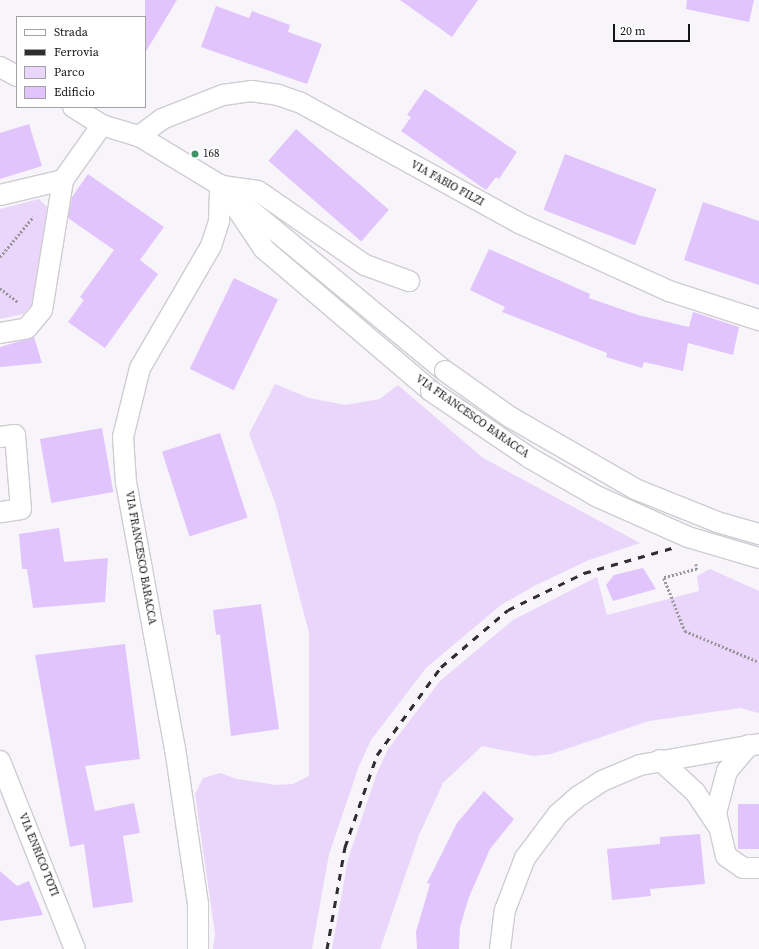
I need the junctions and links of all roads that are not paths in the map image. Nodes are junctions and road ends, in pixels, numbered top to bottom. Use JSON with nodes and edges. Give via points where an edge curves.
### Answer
{"nodes":[{"id":1,"x":0,"y":67,"type":"edge"},
{"id":2,"x":16,"y":75,"type":"edge"},
{"id":3,"x":75,"y":108,"type":"edge"},
{"id":4,"x":102,"y":125,"type":"junction"},
{"id":5,"x":140,"y":136,"type":"junction"},
{"id":6,"x":63,"y":180,"type":"junction"},
{"id":7,"x":220,"y":185,"type":"junction"},
{"id":8,"x":0,"y":196,"type":"edge"},
{"id":9,"x":409,"y":282,"type":"dead end"},
{"id":10,"x":759,"y":320,"type":"edge"},
{"id":11,"x":0,"y":333,"type":"edge"},
{"id":12,"x":0,"y":437,"type":"edge"},
{"id":13,"x":1,"y":512,"type":"edge"},
{"id":14,"x":759,"y":534,"type":"edge"},
{"id":15,"x":759,"y":558,"type":"edge"},
{"id":16,"x":754,"y":745,"type":"edge"},
{"id":17,"x":0,"y":760,"type":"edge"},
{"id":18,"x":660,"y":760,"type":"junction"},
{"id":19,"x":718,"y":828,"type":"junction"},
{"id":20,"x":759,"y":868,"type":"edge"},
{"id":21,"x":75,"y":949,"type":"edge"},
{"id":22,"x":198,"y":949,"type":"edge"},
{"id":23,"x":500,"y":949,"type":"edge"}],
"edges":[{"from":1,"to":2,"type":"street"},
{"from":3,"to":4,"type":"street","name":"VIA FRANCESCO BARACCA"},
{"from":4,"to":5,"type":"street","name":"VIA FRANCESCO BARACCA"},
{"from":4,"to":6,"type":"street"},
{"from":5,"to":7,"type":"street","name":"VIA FRANCESCO BARACCA"},
{"from":5,"to":10,"type":"street","name":"VIA FABIO FILZI","via":[[162,119],[223,95],[251,91],[278,95],[301,103],[519,223],[669,291]]},
{"from":6,"to":8,"type":"street"},
{"from":6,"to":11,"type":"street","via":[[42,310],[27,328]]},
{"from":7,"to":9,"type":"street","via":[[258,191],[365,265]]},
{"from":7,"to":14,"type":"street","name":"VIA FRANCESCO BARACCA","bridge":true,"via":[[446,371],[510,417],[635,489],[717,522]]},
{"from":7,"to":15,"type":"street","name":"VIA FRANCESCO BARACCA","bridge":true,"via":[[264,249],[431,391],[530,458],[596,496],[688,536]]},
{"from":7,"to":22,"type":"street","name":"VIA FRANCESCO BARACCA","via":[[219,221],[211,246],[140,368],[130,395],[123,437],[126,483],[175,749],[197,896]]},
{"from":12,"to":13,"type":"street","via":[[15,435],[21,509]]},
{"from":16,"to":18,"type":"street"},
{"from":16,"to":19,"type":"street","via":[[737,757],[721,784],[717,799]]},
{"from":17,"to":21,"type":"street","name":"VIA ENRICO TOTI"},
{"from":18,"to":19,"type":"street","via":[[695,792]]},
{"from":18,"to":23,"type":"street","via":[[602,781],[558,814],[540,835],[513,883],[505,910]]},
{"from":19,"to":20,"type":"street","via":[[722,848],[734,864]]}]}
